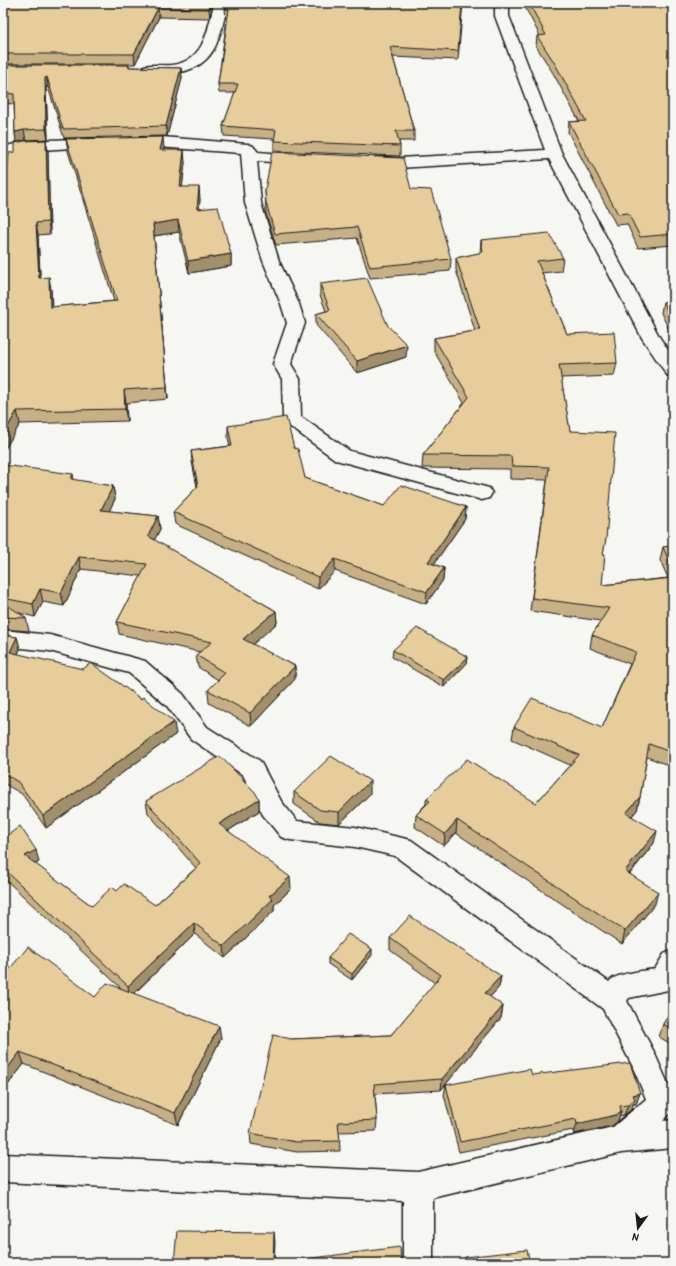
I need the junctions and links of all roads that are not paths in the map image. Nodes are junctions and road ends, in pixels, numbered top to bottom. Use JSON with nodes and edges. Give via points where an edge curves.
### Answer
{"nodes":[{"id":1,"x":221,"y":3,"type":"edge"},
{"id":2,"x":502,"y":3,"type":"edge"},
{"id":3,"x":138,"y":69,"type":"edge"},
{"id":4,"x":248,"y":149,"type":"junction"},
{"id":5,"x":3,"y":152,"type":"edge"},
{"id":6,"x":554,"y":154,"type":"junction"},
{"id":7,"x":314,"y":160,"type":"edge"},
{"id":8,"x":359,"y":162,"type":"edge"},
{"id":9,"x":673,"y":371,"type":"edge"},
{"id":10,"x":482,"y":493,"type":"dead end"},
{"id":11,"x":3,"y":638,"type":"edge"},
{"id":12,"x":673,"y":962,"type":"edge"},
{"id":13,"x":613,"y":1000,"type":"junction"},
{"id":14,"x":673,"y":1134,"type":"edge"},
{"id":15,"x":621,"y":1139,"type":"junction"},
{"id":16,"x":3,"y":1168,"type":"edge"},
{"id":17,"x":418,"y":1187,"type":"junction"},
{"id":18,"x":418,"y":1263,"type":"edge"}],
"edges":[{"from":1,"to":3,"type":"street","via":[[208,50],[201,60],[188,67]]},
{"from":2,"to":6,"type":"street","via":[[502,16]]},
{"from":4,"to":5,"type":"street","via":[[162,142],[119,142],[26,146]]},
{"from":4,"to":7,"type":"street","via":[[253,156]]},
{"from":4,"to":10,"type":"street","via":[[253,203],[271,261],[296,323],[282,364],[291,379],[292,419],[343,456]]},
{"from":6,"to":8,"type":"street","via":[[398,163]]},
{"from":6,"to":9,"type":"street","via":[[651,338]]},
{"from":11,"to":13,"type":"street","via":[[50,643],[137,667],[175,700],[199,733],[252,768],[272,808],[290,830],[355,837],[402,847]]},
{"from":12,"to":13,"type":"street","via":[[665,976],[668,980],[621,987]]},
{"from":13,"to":15,"type":"street","via":[[662,1103]]},
{"from":14,"to":15,"type":"street"},
{"from":15,"to":17,"type":"street"},
{"from":16,"to":17,"type":"street"},
{"from":17,"to":18,"type":"street"}]}
